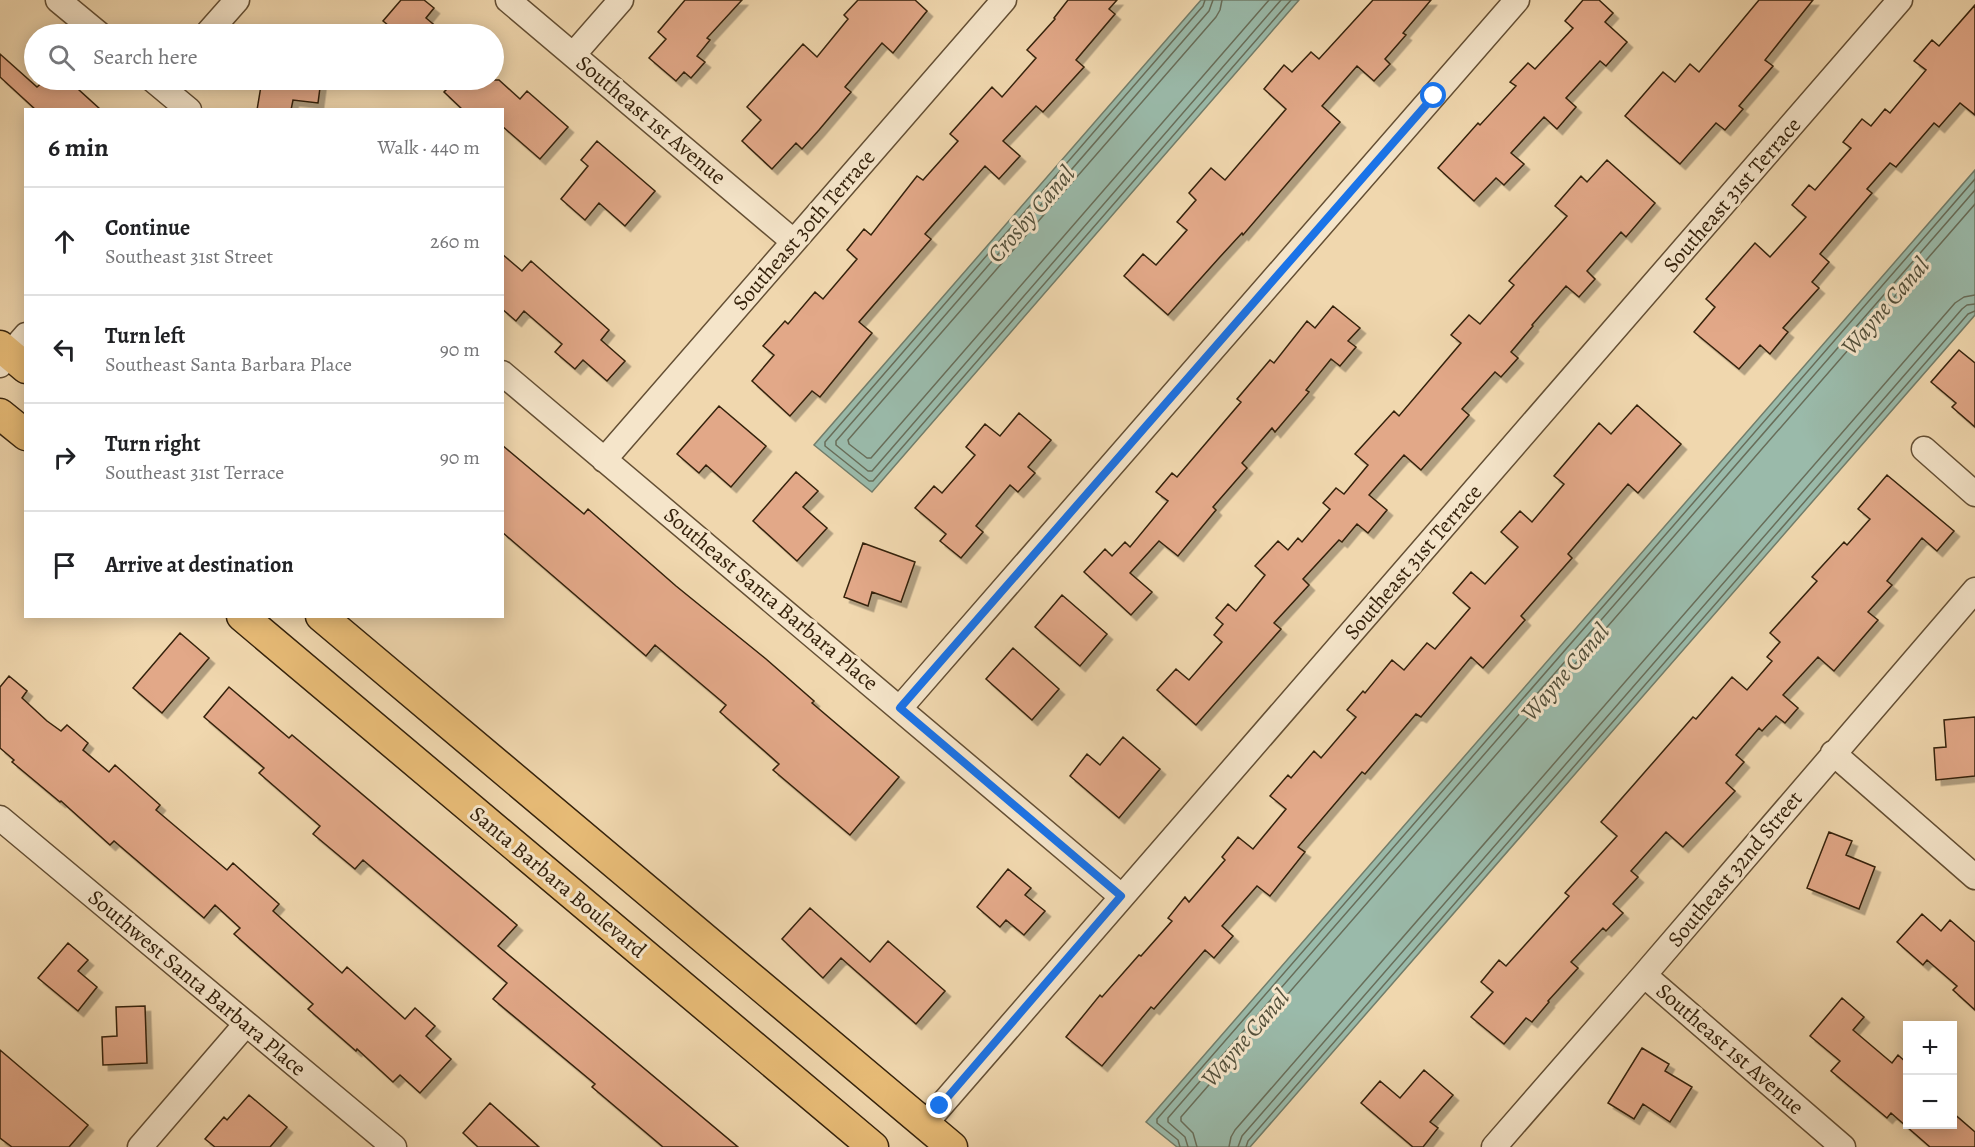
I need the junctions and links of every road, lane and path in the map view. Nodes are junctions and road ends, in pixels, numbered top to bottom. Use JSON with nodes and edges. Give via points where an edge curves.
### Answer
{"nodes":[{"id":1,"x":58,"y":0,"type":"edge"},
{"id":2,"x":237,"y":0,"type":"edge"},
{"id":3,"x":508,"y":0,"type":"edge"},
{"id":4,"x":621,"y":0,"type":"edge"},
{"id":5,"x":1004,"y":0,"type":"edge"},
{"id":6,"x":1517,"y":0,"type":"edge"},
{"id":7,"x":1900,"y":0,"type":"edge"},
{"id":8,"x":87,"y":24,"type":"edge"},
{"id":9,"x":216,"y":24,"type":"edge"},
{"id":10,"x":573,"y":55,"type":"junction"},
{"id":11,"x":169,"y":90,"type":"edge"},
{"id":12,"x":187,"y":108,"type":"edge"},
{"id":13,"x":793,"y":241,"type":"junction"},
{"id":14,"x":504,"y":375,"type":"edge"},
{"id":15,"x":0,"y":414,"type":"edge"},
{"id":16,"x":24,"y":433,"type":"edge"},
{"id":17,"x":1924,"y":449,"type":"dead end"},
{"id":18,"x":604,"y":460,"type":"junction"},
{"id":19,"x":1975,"y":494,"type":"edge"},
{"id":20,"x":1975,"y":590,"type":"edge"},
{"id":21,"x":244,"y":618,"type":"edge"},
{"id":22,"x":323,"y":618,"type":"edge"},
{"id":23,"x":900,"y":708,"type":"junction"},
{"id":24,"x":1833,"y":753,"type":"junction"},
{"id":25,"x":0,"y":818,"type":"edge"},
{"id":26,"x":1975,"y":877,"type":"edge"},
{"id":27,"x":1121,"y":896,"type":"junction"},
{"id":28,"x":1644,"y":975,"type":"junction"},
{"id":29,"x":246,"y":1024,"type":"junction"},
{"id":30,"x":925,"y":1124,"type":"junction"},
{"id":31,"x":140,"y":1147,"type":"edge"},
{"id":32,"x":394,"y":1147,"type":"edge"},
{"id":33,"x":873,"y":1147,"type":"edge"},
{"id":34,"x":952,"y":1147,"type":"edge"},
{"id":35,"x":1494,"y":1147,"type":"edge"},
{"id":36,"x":1843,"y":1147,"type":"edge"}],
"edges":[{"from":1,"to":8,"type":"street"},
{"from":2,"to":9,"type":"street"},
{"from":3,"to":10,"type":"street","name":"Southeast 1st Avenue"},
{"from":4,"to":10,"type":"street"},
{"from":5,"to":13,"type":"street","name":"Southeast 30th Terrace"},
{"from":6,"to":23,"type":"street"},
{"from":7,"to":27,"type":"street","name":"Southeast 31st Terrace"},
{"from":10,"to":13,"type":"street","name":"Southeast 1st Avenue"},
{"from":11,"to":12,"type":"street"},
{"from":13,"to":18,"type":"street","name":"Southeast 30th Terrace"},
{"from":14,"to":18,"type":"street","name":"Southeast Santa Barbara Place"},
{"from":15,"to":16,"type":"main road"},
{"from":17,"to":19,"type":"street"},
{"from":18,"to":23,"type":"street","name":"Southeast Santa Barbara Place"},
{"from":20,"to":24,"type":"street","name":"Southeast 32nd Street"},
{"from":21,"to":33,"type":"main road","name":"Santa Barbara Boulevard"},
{"from":22,"to":30,"type":"main road"},
{"from":23,"to":27,"type":"street","name":"Southeast Santa Barbara Place"},
{"from":24,"to":26,"type":"street"},
{"from":24,"to":28,"type":"street","name":"Southeast 32nd Street"},
{"from":25,"to":29,"type":"street","name":"Southwest Santa Barbara Place"},
{"from":27,"to":30,"type":"street","name":"Southeast 31st Terrace"},
{"from":28,"to":35,"type":"street","name":"Southeast 32nd Street"},
{"from":28,"to":36,"type":"street","name":"Southeast 1st Avenue"},
{"from":29,"to":31,"type":"street"},
{"from":29,"to":32,"type":"street","name":"Southwest Santa Barbara Place"},
{"from":30,"to":34,"type":"main road"}]}
